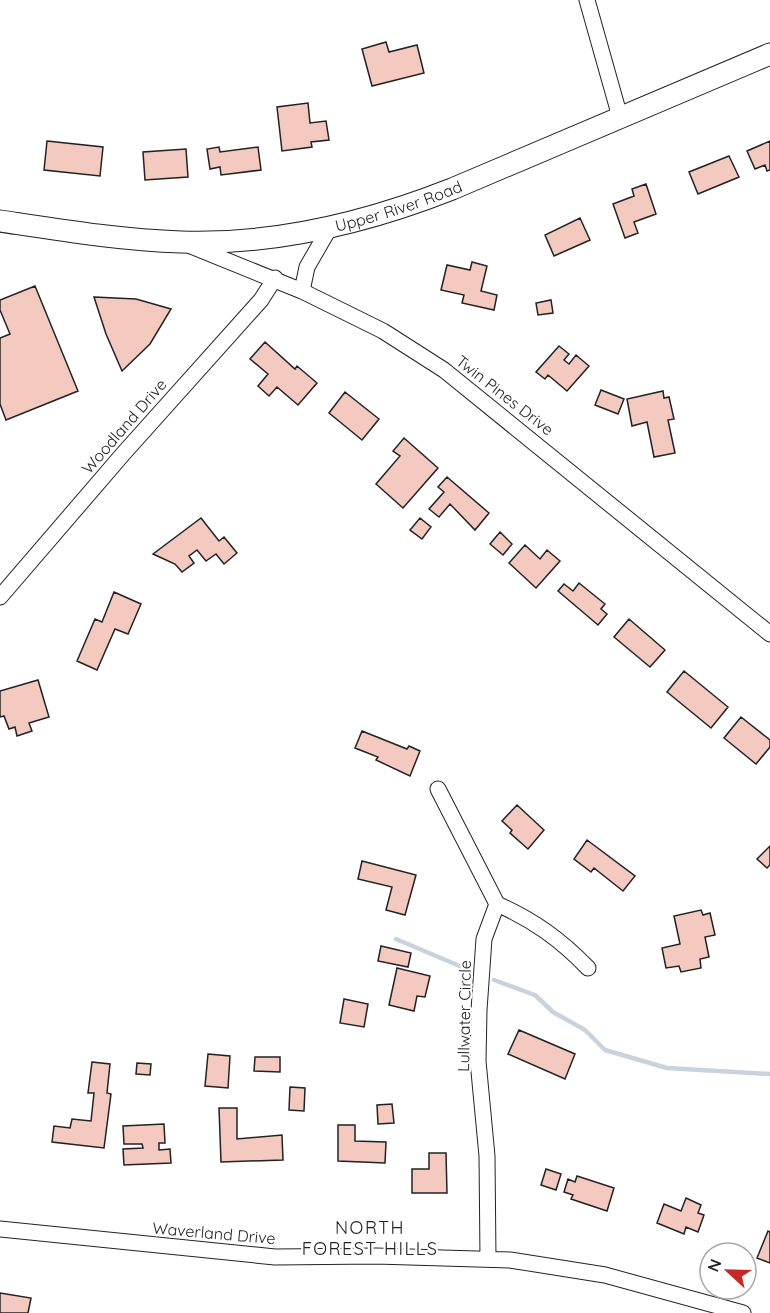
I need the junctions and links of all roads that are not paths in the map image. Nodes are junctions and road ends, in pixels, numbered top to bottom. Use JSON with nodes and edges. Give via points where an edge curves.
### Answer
{"nodes":[{"id":1,"x":587,"y":0,"type":"edge"},
{"id":2,"x":770,"y":54,"type":"edge"},
{"id":3,"x":620,"y":117,"type":"junction"},
{"id":4,"x":0,"y":222,"type":"edge"},
{"id":5,"x":329,"y":229,"type":"junction"},
{"id":6,"x":182,"y":242,"type":"junction"},
{"id":7,"x":275,"y":278,"type":"junction"},
{"id":8,"x":302,"y":291,"type":"junction"},
{"id":9,"x":0,"y":597,"type":"edge"},
{"id":10,"x":770,"y":634,"type":"edge"},
{"id":11,"x":438,"y":789,"type":"dead end"},
{"id":12,"x":497,"y":904,"type":"junction"},
{"id":13,"x":588,"y":968,"type":"dead end"},
{"id":14,"x":0,"y":1229,"type":"edge"},
{"id":15,"x":488,"y":1259,"type":"junction"},
{"id":16,"x":743,"y":1313,"type":"edge"}],
"edges":[{"from":1,"to":3,"type":"street"},
{"from":2,"to":3,"type":"street","name":"Upper River Road"},
{"from":3,"to":5,"type":"street","name":"Upper River Road","via":[[400,210]]},
{"from":4,"to":6,"type":"street","name":"Upper River Road"},
{"from":5,"to":6,"type":"street","name":"Upper River Road","via":[[273,237]]},
{"from":5,"to":8,"type":"street","via":[[307,267]]},
{"from":6,"to":7,"type":"street","name":"Twin Pines Drive"},
{"from":7,"to":8,"type":"street","name":"Twin Pines Drive"},
{"from":7,"to":9,"type":"street","name":"Woodland Drive","via":[[261,300]]},
{"from":8,"to":10,"type":"street","name":"Twin Pines Drive","via":[[383,331],[444,370]]},
{"from":11,"to":12,"type":"street"},
{"from":12,"to":13,"type":"street","via":[[552,933]]},
{"from":12,"to":15,"type":"street","name":"Lullwater Circle","via":[[484,939],[479,1010]]},
{"from":14,"to":15,"type":"street","name":"Waverland Drive","via":[[275,1257]]},
{"from":15,"to":16,"type":"street","name":"Waverland Drive","via":[[605,1275]]}]}
